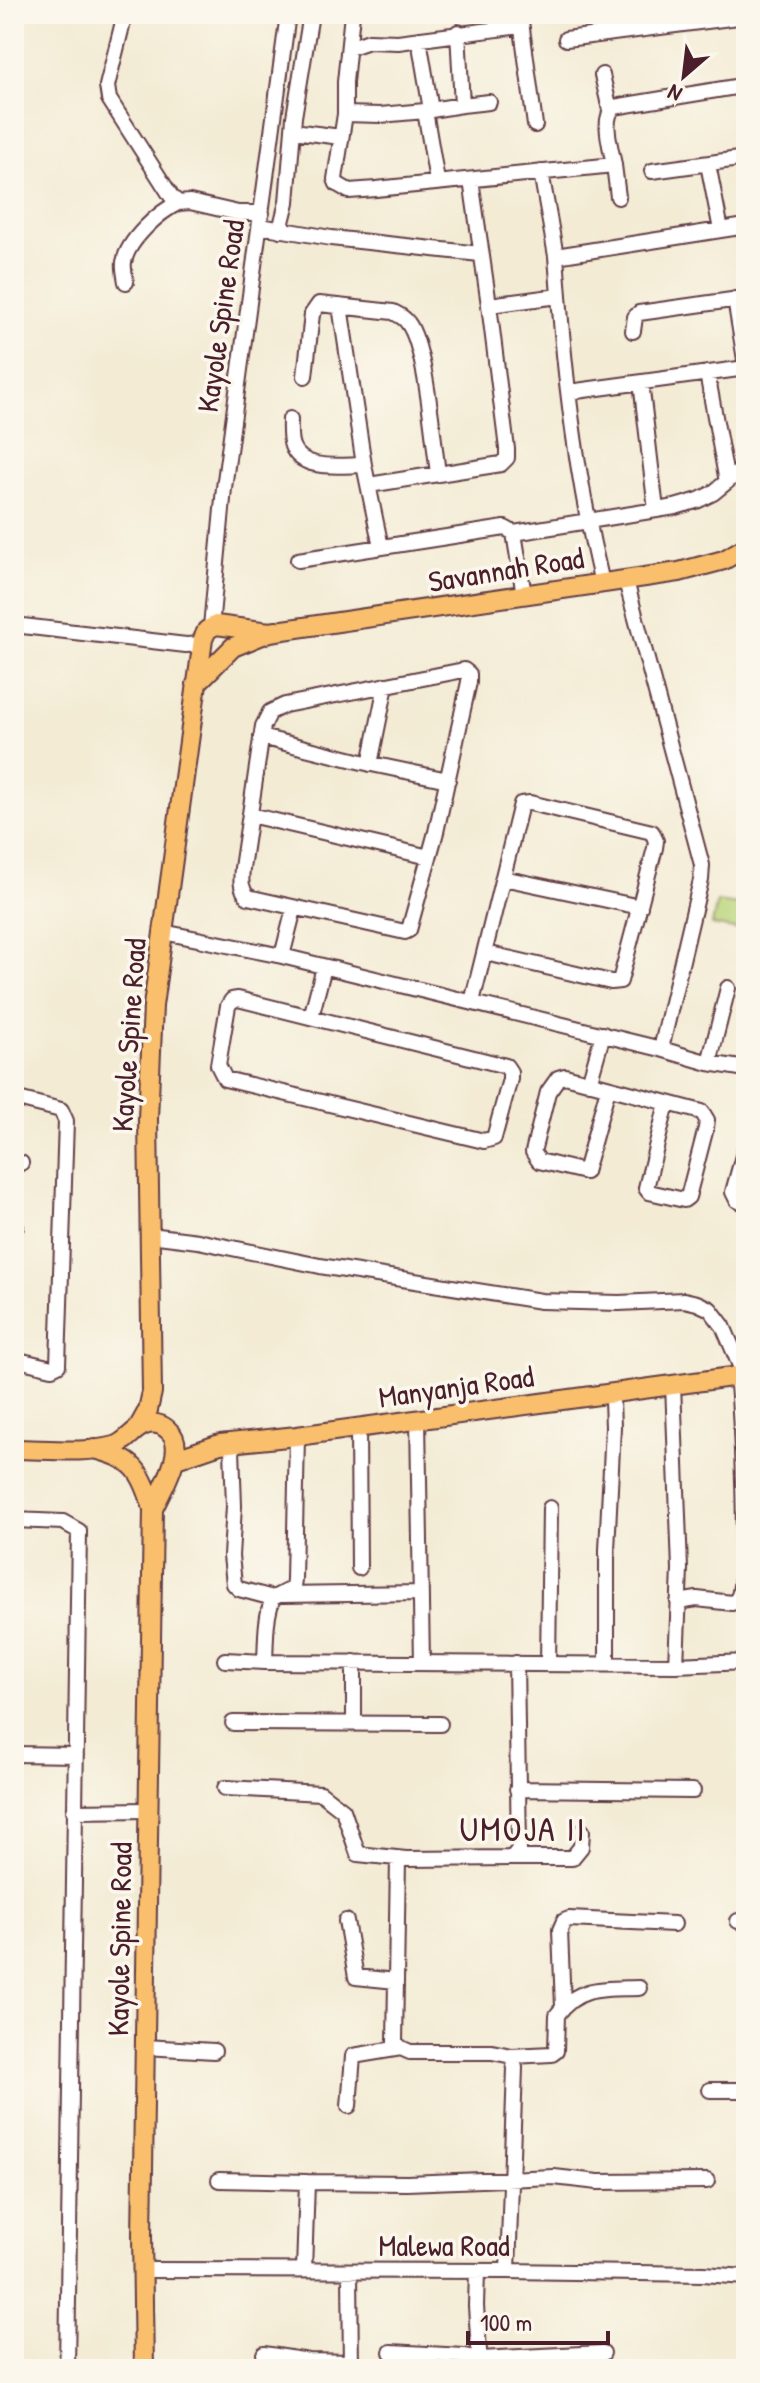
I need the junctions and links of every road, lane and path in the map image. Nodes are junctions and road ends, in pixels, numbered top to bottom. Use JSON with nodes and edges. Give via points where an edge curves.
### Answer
{"nodes":[{"id":1,"x":125,"y":14,"type":"edge"},
{"id":2,"x":288,"y":14,"type":"edge"},
{"id":3,"x":311,"y":14,"type":"edge"},
{"id":4,"x":352,"y":14,"type":"edge"},
{"id":5,"x":746,"y":16,"type":"edge"},
{"id":6,"x":521,"y":20,"type":"edge"},
{"id":7,"x":458,"y":32,"type":"junction"},
{"id":8,"x":419,"y":39,"type":"junction"},
{"id":9,"x":566,"y":39,"type":"dead end"},
{"id":10,"x":349,"y":48,"type":"junction"},
{"id":11,"x":602,"y":75,"type":"dead end"},
{"id":12,"x":735,"y":87,"type":"dead end"},
{"id":13,"x":489,"y":102,"type":"dead end"},
{"id":14,"x":462,"y":105,"type":"junction"},
{"id":15,"x":610,"y":110,"type":"junction"},
{"id":16,"x":428,"y":111,"type":"junction"},
{"id":17,"x":345,"y":114,"type":"junction"},
{"id":18,"x":535,"y":125,"type":"dead end"},
{"id":19,"x":293,"y":131,"type":"junction"},
{"id":20,"x":341,"y":137,"type":"junction"},
{"id":21,"x":746,"y":158,"type":"edge"},
{"id":22,"x":708,"y":164,"type":"junction"},
{"id":23,"x":614,"y":165,"type":"junction"},
{"id":24,"x":652,"y":171,"type":"dead end"},
{"id":25,"x":541,"y":172,"type":"junction"},
{"id":26,"x":471,"y":180,"type":"junction"},
{"id":27,"x":437,"y":181,"type":"junction"},
{"id":28,"x":618,"y":197,"type":"dead end"},
{"id":29,"x":178,"y":203,"type":"junction"},
{"id":30,"x":261,"y":219,"type":"junction"},
{"id":31,"x":746,"y":226,"type":"edge"},
{"id":32,"x":280,"y":230,"type":"junction"},
{"id":33,"x":721,"y":230,"type":"junction"},
{"id":34,"x":480,"y":254,"type":"junction"},
{"id":35,"x":556,"y":256,"type":"junction"},
{"id":36,"x":126,"y":282,"type":"dead end"},
{"id":37,"x":559,"y":296,"type":"junction"},
{"id":38,"x":741,"y":298,"type":"edge"},
{"id":39,"x":489,"y":305,"type":"junction"},
{"id":40,"x":340,"y":306,"type":"junction"},
{"id":41,"x":633,"y":331,"type":"dead end"},
{"id":42,"x":746,"y":367,"type":"edge"},
{"id":43,"x":707,"y":373,"type":"junction"},
{"id":44,"x":305,"y":376,"type":"dead end"},
{"id":45,"x":641,"y":382,"type":"junction"},
{"id":46,"x":569,"y":392,"type":"junction"},
{"id":47,"x":290,"y":419,"type":"dead end"},
{"id":48,"x":364,"y":465,"type":"junction"},
{"id":49,"x":746,"y":466,"type":"edge"},
{"id":50,"x":438,"y":473,"type":"junction"},
{"id":51,"x":727,"y":482,"type":"junction"},
{"id":52,"x":369,"y":485,"type":"junction"},
{"id":53,"x":656,"y":510,"type":"junction"},
{"id":54,"x":587,"y":520,"type":"junction"},
{"id":55,"x":514,"y":533,"type":"junction"},
{"id":56,"x":381,"y":547,"type":"junction"},
{"id":57,"x":746,"y":547,"type":"edge"},
{"id":58,"x":298,"y":560,"type":"dead end"},
{"id":59,"x":626,"y":581,"type":"junction"},
{"id":60,"x":602,"y":583,"type":"junction"},
{"id":61,"x":524,"y":595,"type":"junction"},
{"id":62,"x":14,"y":625,"type":"edge"},
{"id":63,"x":220,"y":627,"type":"junction"},
{"id":64,"x":270,"y":632,"type":"junction"},
{"id":65,"x":204,"y":644,"type":"junction"},
{"id":66,"x":228,"y":651,"type":"junction"},
{"id":67,"x":196,"y":684,"type":"junction"},
{"id":68,"x":386,"y":685,"type":"junction"},
{"id":69,"x":261,"y":737,"type":"junction"},
{"id":70,"x":370,"y":764,"type":"junction"},
{"id":71,"x":448,"y":780,"type":"junction"},
{"id":72,"x":250,"y":815,"type":"junction"},
{"id":73,"x":429,"y":857,"type":"junction"},
{"id":74,"x":503,"y":878,"type":"junction"},
{"id":75,"x":640,"y":907,"type":"junction"},
{"id":76,"x":294,"y":909,"type":"junction"},
{"id":77,"x":163,"y":932,"type":"junction"},
{"id":78,"x":486,"y":953,"type":"junction"},
{"id":79,"x":282,"y":956,"type":"junction"},
{"id":80,"x":324,"y":967,"type":"junction"},
{"id":81,"x":728,"y":988,"type":"dead end"},
{"id":82,"x":472,"y":1002,"type":"junction"},
{"id":83,"x":311,"y":1017,"type":"junction"},
{"id":84,"x":603,"y":1034,"type":"junction"},
{"id":85,"x":661,"y":1049,"type":"junction"},
{"id":86,"x":709,"y":1063,"type":"junction"},
{"id":87,"x":746,"y":1069,"type":"edge"},
{"id":88,"x":589,"y":1083,"type":"junction"},
{"id":89,"x":608,"y":1088,"type":"junction"},
{"id":90,"x":14,"y":1098,"type":"edge"},
{"id":91,"x":667,"y":1103,"type":"junction"},
{"id":92,"x":746,"y":1145,"type":"edge"},
{"id":93,"x":746,"y":1204,"type":"edge"},
{"id":94,"x":150,"y":1235,"type":"junction"},
{"id":95,"x":14,"y":1359,"type":"edge"},
{"id":96,"x":742,"y":1375,"type":"edge"},
{"id":97,"x":673,"y":1384,"type":"junction"},
{"id":98,"x":152,"y":1392,"type":"junction"},
{"id":99,"x":612,"y":1400,"type":"dead end"},
{"id":100,"x":418,"y":1419,"type":"junction"},
{"id":101,"x":358,"y":1427,"type":"junction"},
{"id":102,"x":170,"y":1430,"type":"junction"},
{"id":103,"x":136,"y":1431,"type":"junction"},
{"id":104,"x":297,"y":1436,"type":"junction"},
{"id":105,"x":229,"y":1443,"type":"junction"},
{"id":106,"x":14,"y":1449,"type":"edge"},
{"id":107,"x":94,"y":1449,"type":"junction"},
{"id":108,"x":174,"y":1462,"type":"junction"},
{"id":109,"x":134,"y":1465,"type":"junction"},
{"id":110,"x":550,"y":1508,"type":"dead end"},
{"id":111,"x":153,"y":1509,"type":"junction"},
{"id":112,"x":14,"y":1520,"type":"edge"},
{"id":113,"x":359,"y":1568,"type":"dead end"},
{"id":114,"x":420,"y":1593,"type":"junction"},
{"id":115,"x":277,"y":1596,"type":"junction"},
{"id":116,"x":678,"y":1602,"type":"junction"},
{"id":117,"x":225,"y":1660,"type":"dead end"},
{"id":118,"x":265,"y":1662,"type":"junction"},
{"id":119,"x":354,"y":1662,"type":"junction"},
{"id":120,"x":746,"y":1662,"type":"edge"},
{"id":121,"x":422,"y":1663,"type":"junction"},
{"id":122,"x":516,"y":1663,"type":"junction"},
{"id":123,"x":548,"y":1664,"type":"junction"},
{"id":124,"x":607,"y":1664,"type":"junction"},
{"id":125,"x":676,"y":1665,"type":"junction"},
{"id":126,"x":233,"y":1723,"type":"dead end"},
{"id":127,"x":354,"y":1724,"type":"junction"},
{"id":128,"x":440,"y":1724,"type":"dead end"},
{"id":129,"x":14,"y":1754,"type":"edge"},
{"id":130,"x":76,"y":1755,"type":"junction"},
{"id":131,"x":225,"y":1788,"type":"dead end"},
{"id":132,"x":517,"y":1789,"type":"junction"},
{"id":133,"x":693,"y":1791,"type":"dead end"},
{"id":134,"x":148,"y":1810,"type":"junction"},
{"id":135,"x":74,"y":1811,"type":"junction"},
{"id":136,"x":582,"y":1831,"type":"dead end"},
{"id":137,"x":512,"y":1858,"type":"junction"},
{"id":138,"x":398,"y":1859,"type":"junction"},
{"id":139,"x":346,"y":1921,"type":"dead end"},
{"id":140,"x":674,"y":1924,"type":"dead end"},
{"id":141,"x":396,"y":1981,"type":"junction"},
{"id":142,"x":639,"y":1988,"type":"dead end"},
{"id":143,"x":563,"y":2007,"type":"junction"},
{"id":144,"x":145,"y":2047,"type":"junction"},
{"id":145,"x":401,"y":2048,"type":"junction"},
{"id":146,"x":214,"y":2051,"type":"dead end"},
{"id":147,"x":512,"y":2056,"type":"junction"},
{"id":148,"x":710,"y":2090,"type":"dead end"},
{"id":149,"x":746,"y":2090,"type":"edge"},
{"id":150,"x":349,"y":2106,"type":"dead end"},
{"id":151,"x":511,"y":2179,"type":"junction"},
{"id":152,"x":219,"y":2180,"type":"dead end"},
{"id":153,"x":707,"y":2181,"type":"dead end"},
{"id":154,"x":307,"y":2182,"type":"junction"},
{"id":155,"x":143,"y":2270,"type":"junction"},
{"id":156,"x":304,"y":2270,"type":"junction"},
{"id":157,"x":350,"y":2271,"type":"junction"},
{"id":158,"x":477,"y":2271,"type":"junction"},
{"id":159,"x":508,"y":2271,"type":"junction"},
{"id":160,"x":746,"y":2277,"type":"edge"},
{"id":161,"x":391,"y":2352,"type":"dead end"},
{"id":162,"x":603,"y":2353,"type":"dead end"},
{"id":163,"x":264,"y":2354,"type":"dead end"},
{"id":164,"x":514,"y":2363,"type":"edge"},
{"id":165,"x":480,"y":2364,"type":"edge"},
{"id":166,"x":351,"y":2366,"type":"edge"},
{"id":167,"x":67,"y":2369,"type":"edge"},
{"id":168,"x":144,"y":2369,"type":"edge"}],
"edges":[{"from":1,"to":29,"type":"street","via":[[107,86],[109,99]]},
{"from":2,"to":30,"type":"street","name":"Kayole Spine Road"},
{"from":3,"to":19,"type":"street"},
{"from":4,"to":10,"type":"street"},
{"from":5,"to":9,"type":"street"},
{"from":6,"to":7,"type":"street"},
{"from":6,"to":18,"type":"street"},
{"from":7,"to":8,"type":"street"},
{"from":7,"to":14,"type":"street"},
{"from":8,"to":10,"type":"street","via":[[369,41]]},
{"from":8,"to":16,"type":"street"},
{"from":10,"to":17,"type":"street"},
{"from":11,"to":15,"type":"street"},
{"from":12,"to":15,"type":"street"},
{"from":13,"to":14,"type":"street"},
{"from":14,"to":16,"type":"street"},
{"from":15,"to":23,"type":"street"},
{"from":16,"to":17,"type":"street"},
{"from":16,"to":27,"type":"street"},
{"from":17,"to":20,"type":"street"},
{"from":19,"to":20,"type":"street"},
{"from":19,"to":32,"type":"street"},
{"from":20,"to":27,"type":"street","via":[[335,179],[341,188]]},
{"from":21,"to":22,"type":"street"},
{"from":22,"to":24,"type":"street"},
{"from":22,"to":33,"type":"street"},
{"from":23,"to":25,"type":"street"},
{"from":23,"to":28,"type":"street"},
{"from":25,"to":26,"type":"street"},
{"from":25,"to":35,"type":"street"},
{"from":26,"to":27,"type":"street"},
{"from":26,"to":34,"type":"street"},
{"from":29,"to":30,"type":"street"},
{"from":29,"to":36,"type":"street","via":[[148,224],[130,249],[124,262]]},
{"from":30,"to":32,"type":"street"},
{"from":30,"to":63,"type":"street","name":"Kayole Spine Road","via":[[224,488]]},
{"from":31,"to":33,"type":"street"},
{"from":32,"to":34,"type":"street"},
{"from":33,"to":35,"type":"street"},
{"from":34,"to":39,"type":"street"},
{"from":35,"to":37,"type":"street"},
{"from":37,"to":39,"type":"street"},
{"from":37,"to":46,"type":"street"},
{"from":38,"to":41,"type":"street","via":[[639,313]]},
{"from":38,"to":42,"type":"street"},
{"from":39,"to":50,"type":"street","via":[[507,458],[493,466]]},
{"from":40,"to":44,"type":"street","via":[[325,303],[315,308]]},
{"from":40,"to":48,"type":"street"},
{"from":40,"to":50,"type":"street","via":[[393,312],[407,321],[421,358]]},
{"from":42,"to":43,"type":"street"},
{"from":43,"to":45,"type":"street"},
{"from":43,"to":51,"type":"street"},
{"from":45,"to":46,"type":"street"},
{"from":45,"to":53,"type":"street"},
{"from":46,"to":54,"type":"street"},
{"from":47,"to":48,"type":"street","via":[[290,443],[303,460]]},
{"from":48,"to":52,"type":"street"},
{"from":49,"to":51,"type":"street"},
{"from":50,"to":52,"type":"street"},
{"from":51,"to":53,"type":"street","via":[[699,500]]},
{"from":52,"to":56,"type":"street"},
{"from":53,"to":54,"type":"street"},
{"from":54,"to":55,"type":"street"},
{"from":54,"to":60,"type":"street"},
{"from":55,"to":56,"type":"street","via":[[505,528]]},
{"from":55,"to":61,"type":"street"},
{"from":56,"to":58,"type":"street"},
{"from":57,"to":59,"type":"main road","name":"Savannah Road","via":[[707,566]]},
{"from":59,"to":60,"type":"main road","name":"Savannah Road"},
{"from":59,"to":85,"type":"street","via":[[701,859],[701,880]]},
{"from":60,"to":61,"type":"main road","name":"Savannah Road"},
{"from":61,"to":64,"type":"main road","name":"Savannah Road"},
{"from":62,"to":65,"type":"street"},
{"from":63,"to":64,"type":"main road","name":"Savannah Road"},
{"from":63,"to":65,"type":"main road","via":[[205,634]]},
{"from":63,"to":66,"type":"main road","via":[[234,635]]},
{"from":64,"to":66,"type":"main road","name":"Savannah Road"},
{"from":65,"to":66,"type":"main road","via":[[209,652]]},
{"from":65,"to":67,"type":"main road","name":"Kayole Spine Road"},
{"from":66,"to":67,"type":"main road"},
{"from":67,"to":77,"type":"main road","name":"Kayole Spine Road"},
{"from":68,"to":69,"type":"street","via":[[285,705],[266,717]]},
{"from":68,"to":70,"type":"street"},
{"from":68,"to":71,"type":"street","via":[[453,671],[469,674]]},
{"from":69,"to":70,"type":"street"},
{"from":69,"to":72,"type":"street"},
{"from":70,"to":71,"type":"street"},
{"from":71,"to":73,"type":"street"},
{"from":72,"to":73,"type":"street"},
{"from":72,"to":76,"type":"street","via":[[243,891]]},
{"from":73,"to":76,"type":"street","via":[[405,932]]},
{"from":74,"to":75,"type":"street"},
{"from":74,"to":75,"type":"street","via":[[521,804],[530,803],[652,832],[656,841]]},
{"from":74,"to":78,"type":"street"},
{"from":75,"to":78,"type":"street","via":[[620,981]]},
{"from":76,"to":79,"type":"street"},
{"from":77,"to":79,"type":"street"},
{"from":77,"to":94,"type":"main road","name":"Kayole Spine Road","via":[[149,1073]]},
{"from":78,"to":82,"type":"street"},
{"from":79,"to":80,"type":"street"},
{"from":80,"to":82,"type":"street"},
{"from":80,"to":83,"type":"street"},
{"from":81,"to":86,"type":"street"},
{"from":82,"to":84,"type":"street"},
{"from":83,"to":83,"type":"street","via":[[232,1000],[218,1065],[221,1074],[484,1141],[494,1138],[510,1079],[506,1066]]},
{"from":84,"to":85,"type":"street"},
{"from":84,"to":88,"type":"street"},
{"from":85,"to":86,"type":"street"},
{"from":86,"to":87,"type":"street"},
{"from":88,"to":89,"type":"street"},
{"from":88,"to":89,"type":"street","via":[[565,1076],[553,1084],[533,1152],[539,1161],[585,1172]]},
{"from":89,"to":91,"type":"street"},
{"from":90,"to":95,"type":"street","via":[[61,1110],[66,1121],[58,1365]]},
{"from":91,"to":91,"type":"street","via":[[646,1188],[684,1200],[707,1120],[702,1112]]},
{"from":92,"to":93,"type":"street","via":[[733,1192]]},
{"from":94,"to":96,"type":"street","via":[[541,1301],[697,1303],[710,1309],[723,1326]]},
{"from":94,"to":98,"type":"main road","name":"Kayole Spine Road"},
{"from":96,"to":97,"type":"main road","name":"Manyanja Road"},
{"from":96,"to":116,"type":"street","via":[[744,1563],[739,1595],[732,1603]]},
{"from":97,"to":100,"type":"main road","name":"Manyanja Road"},
{"from":97,"to":116,"type":"street"},
{"from":98,"to":102,"type":"main road"},
{"from":98,"to":103,"type":"main road"},
{"from":99,"to":124,"type":"street"},
{"from":100,"to":101,"type":"main road","name":"Manyanja Road"},
{"from":100,"to":114,"type":"street"},
{"from":101,"to":104,"type":"main road","name":"Manyanja Road"},
{"from":101,"to":113,"type":"street"},
{"from":102,"to":103,"type":"main road","via":[[153,1424]]},
{"from":102,"to":105,"type":"main road"},
{"from":102,"to":108,"type":"main road","via":[[178,1445]]},
{"from":103,"to":107,"type":"main road","via":[[114,1446]]},
{"from":103,"to":109,"type":"main road","via":[[127,1448]]},
{"from":104,"to":105,"type":"main road","name":"Manyanja Road"},
{"from":104,"to":115,"type":"street","via":[[293,1588]]},
{"from":105,"to":108,"type":"main road","name":"Manyanja Road"},
{"from":105,"to":115,"type":"street","via":[[234,1584]]},
{"from":106,"to":107,"type":"main road"},
{"from":107,"to":109,"type":"main road"},
{"from":108,"to":109,"type":"main road","via":[[154,1474]]},
{"from":108,"to":111,"type":"main road"},
{"from":109,"to":111,"type":"main road"},
{"from":110,"to":123,"type":"street"},
{"from":111,"to":134,"type":"main road","name":"Kayole Spine Road"},
{"from":112,"to":130,"type":"street","via":[[63,1522],[79,1531]]},
{"from":114,"to":115,"type":"street"},
{"from":114,"to":121,"type":"street"},
{"from":115,"to":118,"type":"street","via":[[267,1613]]},
{"from":116,"to":125,"type":"street"},
{"from":117,"to":118,"type":"street"},
{"from":118,"to":119,"type":"street"},
{"from":119,"to":121,"type":"street"},
{"from":119,"to":127,"type":"street"},
{"from":120,"to":125,"type":"street"},
{"from":121,"to":122,"type":"street"},
{"from":122,"to":123,"type":"street"},
{"from":122,"to":132,"type":"street"},
{"from":123,"to":124,"type":"street"},
{"from":124,"to":125,"type":"street"},
{"from":126,"to":127,"type":"street"},
{"from":127,"to":128,"type":"street"},
{"from":129,"to":130,"type":"street"},
{"from":130,"to":135,"type":"street"},
{"from":131,"to":138,"type":"street","via":[[321,1793],[343,1810],[358,1854]]},
{"from":132,"to":133,"type":"street"},
{"from":132,"to":137,"type":"street","via":[[519,1849]]},
{"from":134,"to":135,"type":"street"},
{"from":134,"to":144,"type":"main road","name":"Kayole Spine Road"},
{"from":135,"to":167,"type":"street"},
{"from":136,"to":137,"type":"street","via":[[581,1847],[572,1858]]},
{"from":137,"to":138,"type":"street"},
{"from":138,"to":141,"type":"street"},
{"from":139,"to":141,"type":"street","via":[[356,1977]]},
{"from":140,"to":143,"type":"street","via":[[564,1921]]},
{"from":141,"to":145,"type":"street","via":[[395,2042]]},
{"from":142,"to":143,"type":"street","via":[[589,1990]]},
{"from":143,"to":147,"type":"street","via":[[557,2015],[554,2053]]},
{"from":144,"to":146,"type":"street"},
{"from":144,"to":155,"type":"main road","name":"Kayole Spine Road"},
{"from":145,"to":147,"type":"street"},
{"from":145,"to":150,"type":"street","via":[[353,2056]]},
{"from":147,"to":151,"type":"street"},
{"from":148,"to":149,"type":"street"},
{"from":151,"to":153,"type":"street"},
{"from":151,"to":154,"type":"street"},
{"from":151,"to":159,"type":"street"},
{"from":152,"to":154,"type":"street"},
{"from":154,"to":156,"type":"street"},
{"from":155,"to":156,"type":"street","name":"Malewa Road"},
{"from":155,"to":168,"type":"main road","name":"Kayole Spine Road"},
{"from":156,"to":157,"type":"street","name":"Malewa Road"},
{"from":157,"to":158,"type":"street","name":"Malewa Road"},
{"from":157,"to":166,"type":"street"},
{"from":158,"to":159,"type":"street","name":"Malewa Road"},
{"from":158,"to":165,"type":"street"},
{"from":159,"to":160,"type":"street","name":"Malewa Road"},
{"from":161,"to":165,"type":"street","via":[[464,2356]]},
{"from":162,"to":164,"type":"street"},
{"from":163,"to":166,"type":"street"},
{"from":164,"to":165,"type":"street"}]}
